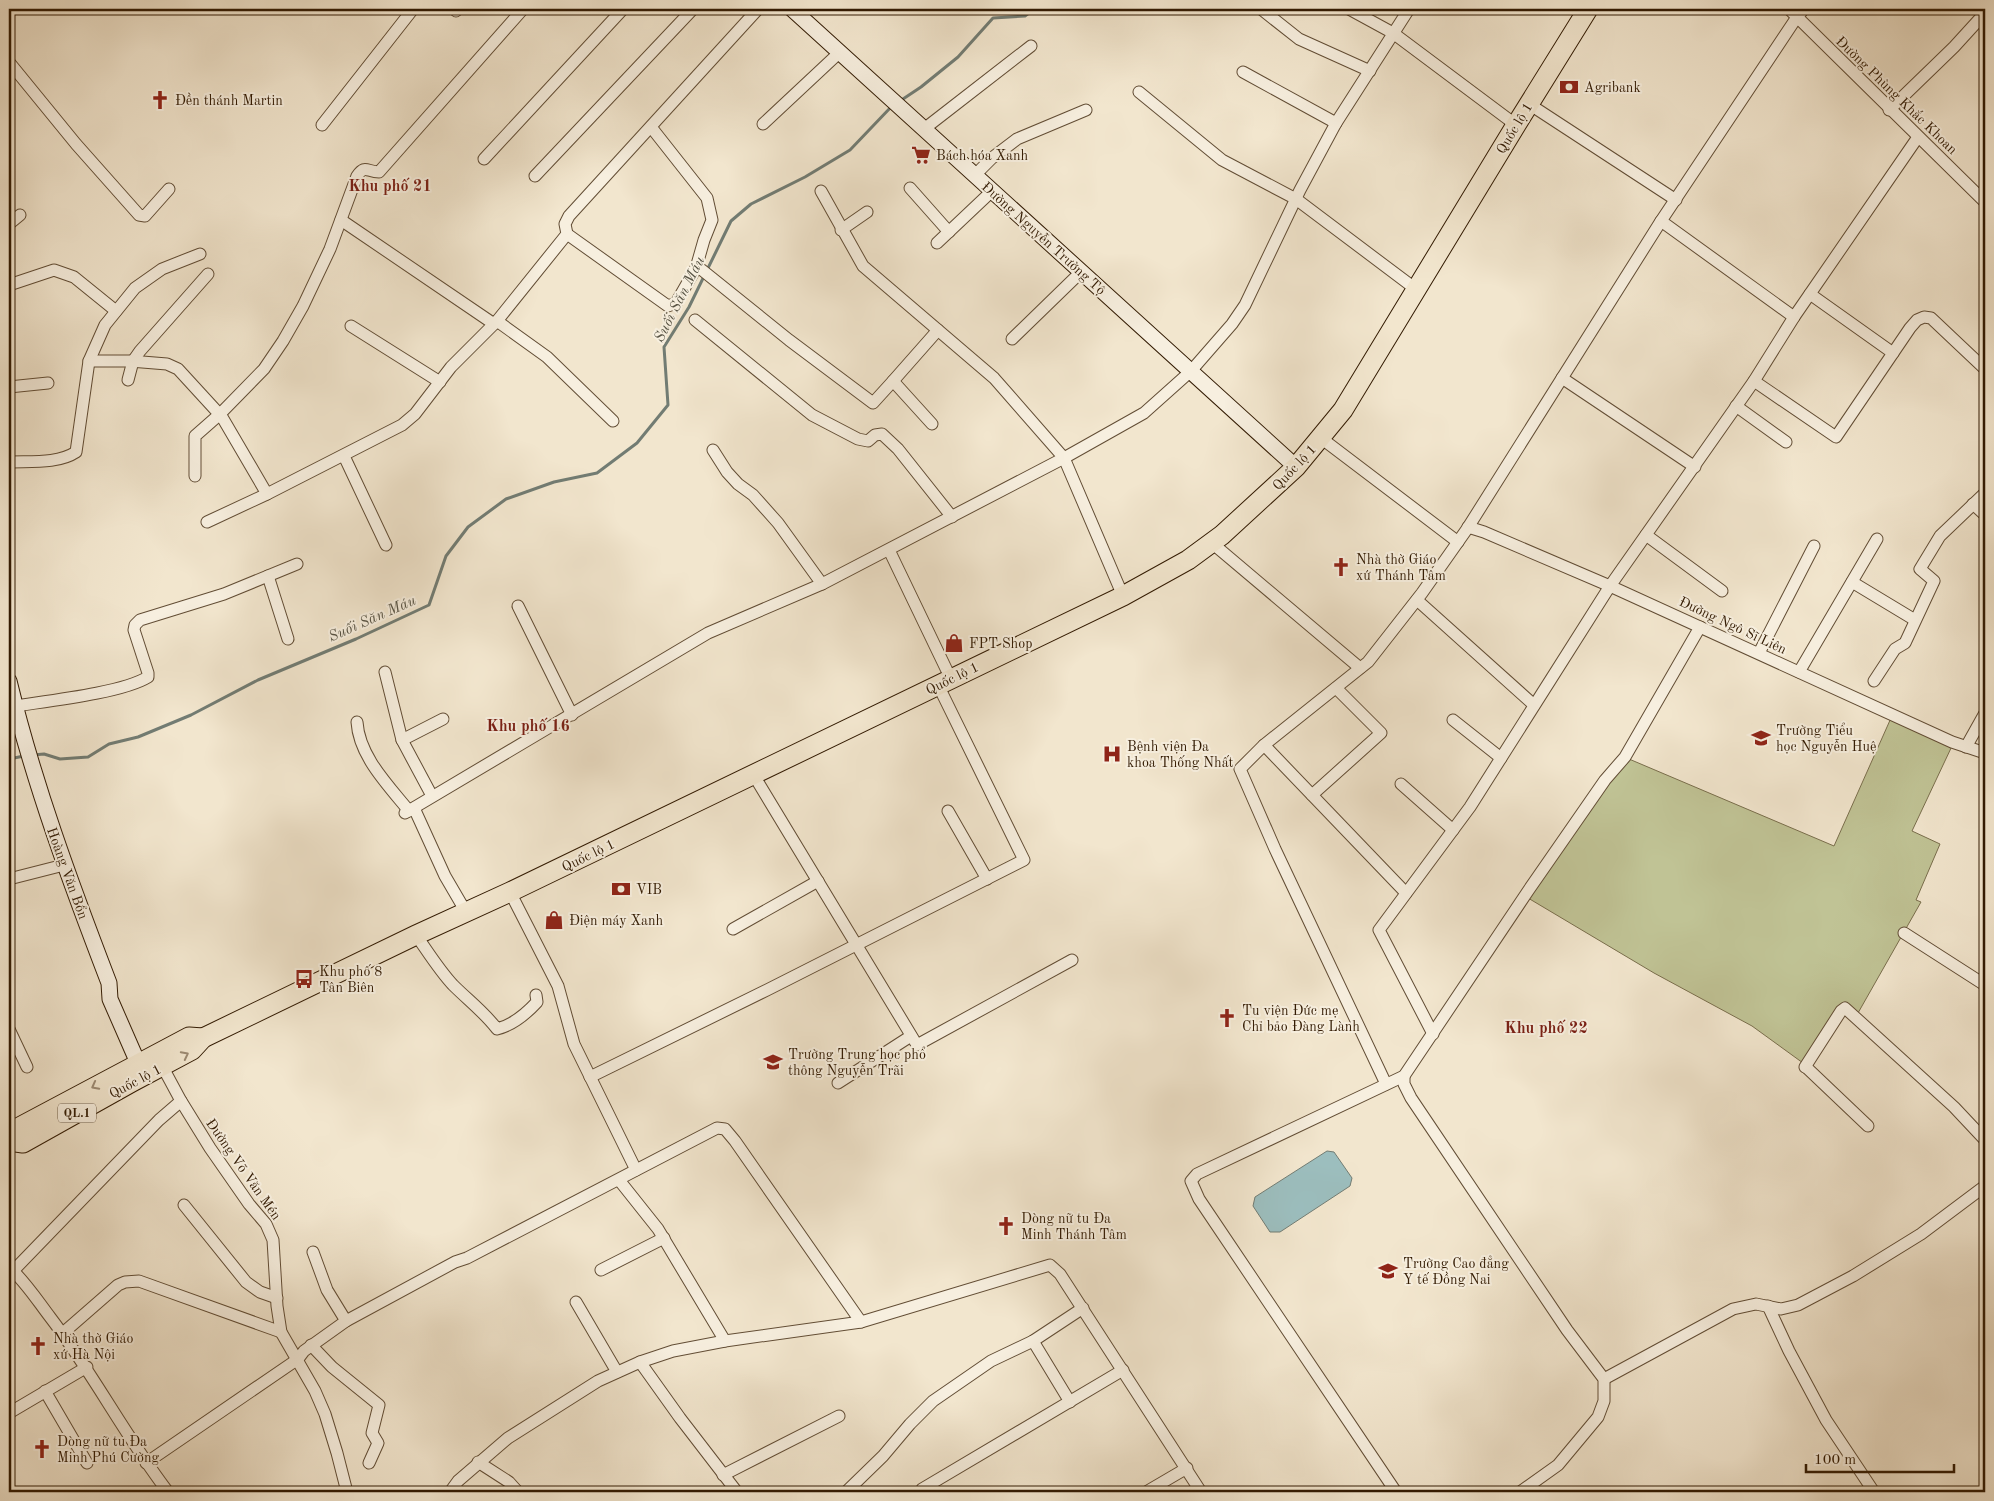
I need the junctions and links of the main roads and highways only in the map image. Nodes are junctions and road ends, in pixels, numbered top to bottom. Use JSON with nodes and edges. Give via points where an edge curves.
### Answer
{"nodes":[{"id":1,"x":1588,"y":9,"type":"edge"},
{"id":2,"x":796,"y":10,"type":"edge"},
{"id":3,"x":1296,"y":467,"type":"junction"},
{"id":4,"x":9,"y":681,"type":"edge"},
{"id":5,"x":150,"y":1065,"type":"junction"},
{"id":6,"x":9,"y":1136,"type":"edge"},
{"id":7,"x":9,"y":1141,"type":"edge"}],
"edges":[{"from":1,"to":3,"type":"highway","name":"Quốc lộ 1","number":"QL.1","via":[[1344,410]]},
{"from":2,"to":3,"type":"main road","name":"Đường Nguyễn Trường Tộ"},
{"from":3,"to":5,"type":"highway","name":"Quốc lộ 1","number":"QL.1","via":[[1212,543],[1123,596],[203,1038],[192,1050]]},
{"from":4,"to":5,"type":"main road","name":"Hoàng Văn Bổn","via":[[64,865],[109,983],[110,999]]},
{"from":5,"to":6,"type":"highway","name":"Quốc lộ 1","number":"QL.1","one_way":true,"via":[[14,1130]]},
{"from":5,"to":7,"type":"highway","name":"Quốc lộ 1","number":"QL.1","via":[[23,1143]]}]}
